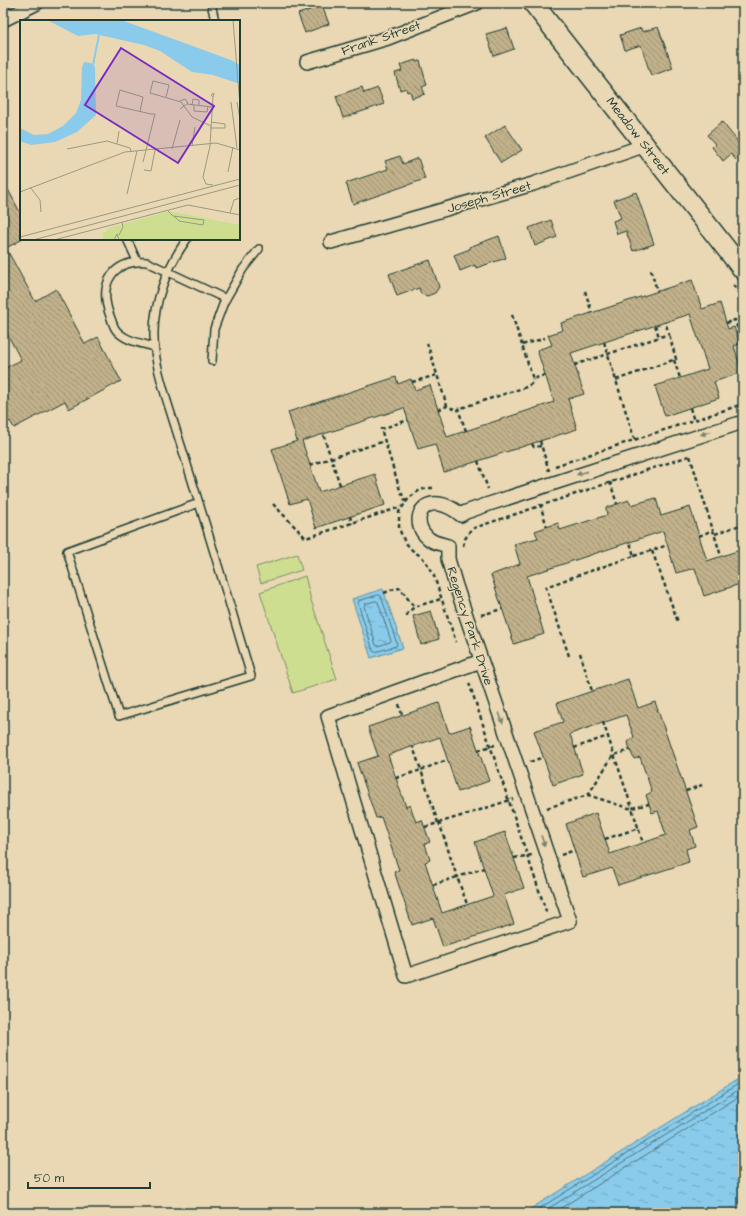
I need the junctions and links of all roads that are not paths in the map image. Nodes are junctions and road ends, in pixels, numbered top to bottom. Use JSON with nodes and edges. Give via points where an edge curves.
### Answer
{"nodes":[{"id":1,"x":37,"y":3,"type":"edge"},
{"id":2,"x":211,"y":3,"type":"edge"},
{"id":3,"x":477,"y":3,"type":"edge"},
{"id":4,"x":533,"y":3,"type":"edge"},
{"id":5,"x":20,"y":17,"type":"edge"},
{"id":6,"x":3,"y":20,"type":"edge"},
{"id":7,"x":215,"y":20,"type":"edge"},
{"id":8,"x":307,"y":62,"type":"dead end"},
{"id":9,"x":646,"y":145,"type":"junction"},
{"id":10,"x":127,"y":240,"type":"edge"},
{"id":11,"x":186,"y":240,"type":"edge"},
{"id":12,"x":331,"y":242,"type":"dead end"},
{"id":13,"x":259,"y":249,"type":"dead end"},
{"id":14,"x":137,"y":261,"type":"junction"},
{"id":15,"x":743,"y":270,"type":"edge"},
{"id":16,"x":168,"y":272,"type":"junction"},
{"id":17,"x":226,"y":300,"type":"junction"},
{"id":18,"x":154,"y":347,"type":"junction"},
{"id":19,"x":212,"y":361,"type":"dead end"},
{"id":20,"x":743,"y":422,"type":"edge"},
{"id":21,"x":200,"y":503,"type":"junction"},
{"id":22,"x":481,"y":661,"type":"junction"}],
"edges":[{"from":1,"to":5,"type":"street"},
{"from":2,"to":7,"type":"lane"},
{"from":3,"to":8,"type":"street","name":"Frank Street","via":[[388,38]]},
{"from":4,"to":9,"type":"street","name":"Meadow Street"},
{"from":5,"to":6,"type":"street"},
{"from":9,"to":12,"type":"street","name":"Joseph Street","via":[[533,184]]},
{"from":9,"to":15,"type":"street","name":"Meadow Street"},
{"from":10,"to":14,"type":"lane"},
{"from":11,"to":16,"type":"lane"},
{"from":13,"to":17,"type":"lane","via":[[243,269]]},
{"from":14,"to":16,"type":"lane","via":[[147,262]]},
{"from":14,"to":18,"type":"lane","via":[[122,265],[114,272],[106,287],[107,308],[116,330],[128,340]]},
{"from":16,"to":17,"type":"lane"},
{"from":16,"to":18,"type":"lane","via":[[156,317]]},
{"from":17,"to":19,"type":"lane","via":[[214,329]]},
{"from":18,"to":21,"type":"lane","via":[[164,390]]},
{"from":20,"to":22,"type":"street","name":"Regency Park Drive","one_way":true,"via":[[462,515],[437,503],[427,506],[418,517],[420,527],[428,539],[448,546],[450,568]]},
{"from":21,"to":21,"type":"lane","via":[[67,552],[119,716],[251,676]]},
{"from":22,"to":22,"type":"street","name":"Regency Park Drive","one_way":true,"via":[[570,921],[406,976],[328,716]]}]}
